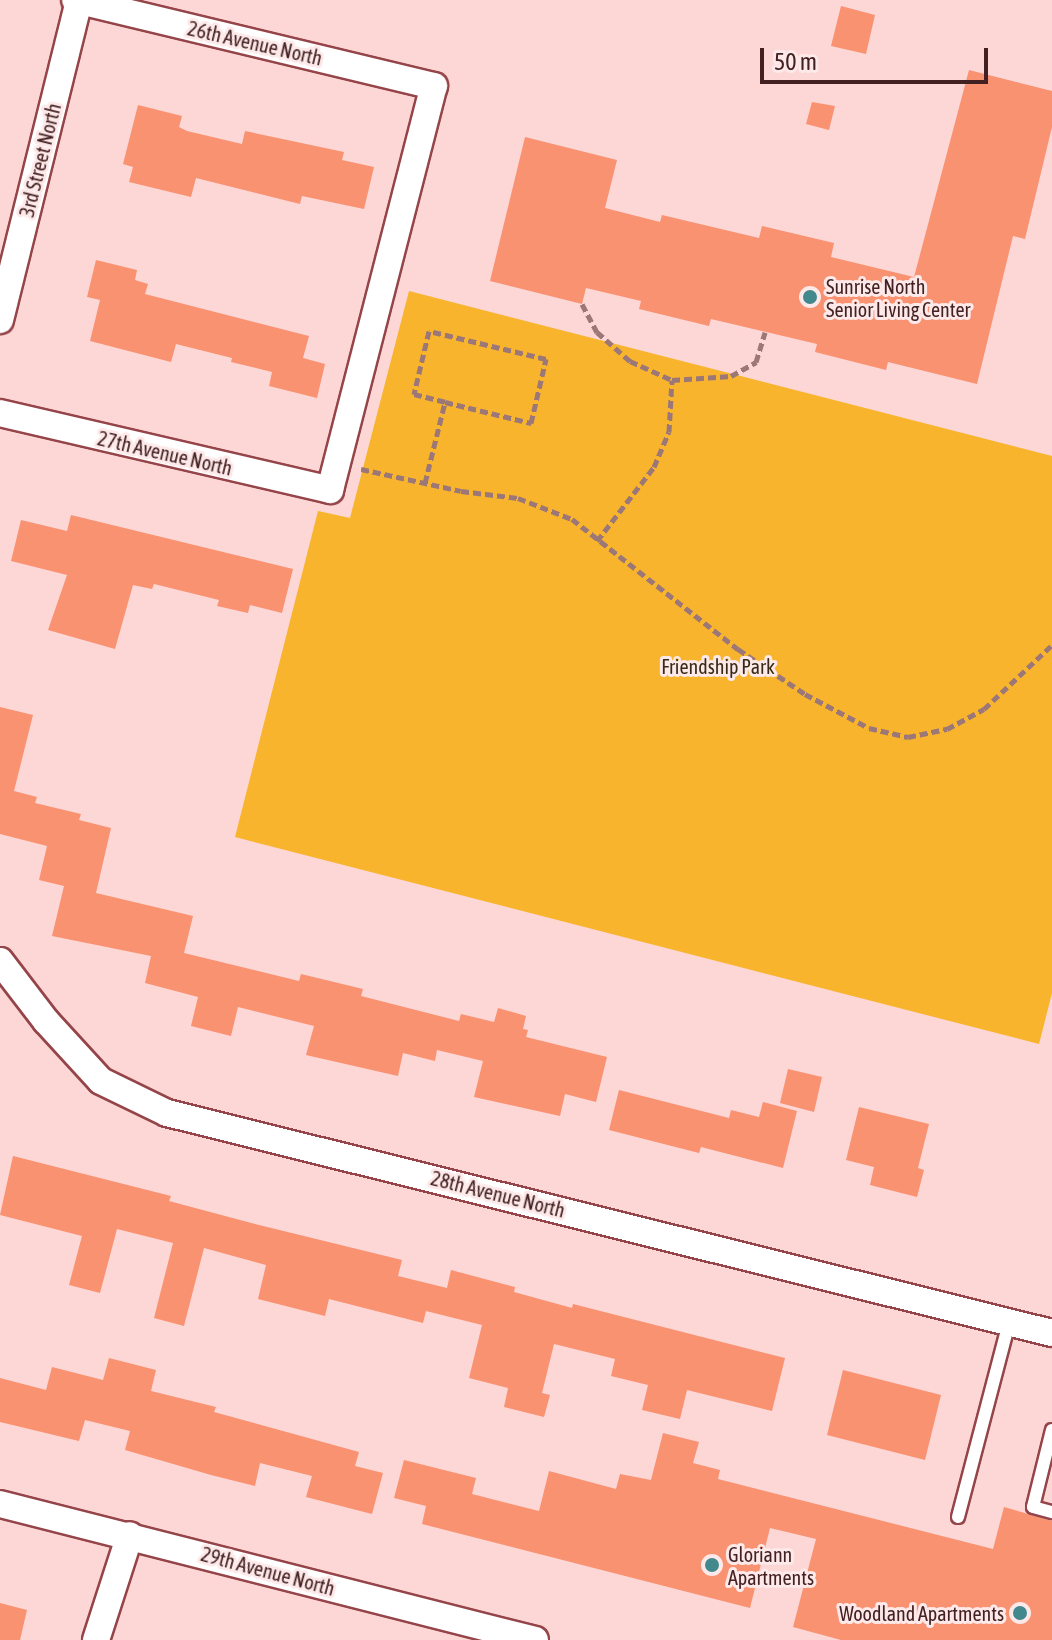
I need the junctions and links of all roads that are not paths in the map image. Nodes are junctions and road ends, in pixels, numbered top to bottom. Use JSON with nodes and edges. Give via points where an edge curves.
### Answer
{"nodes":[{"id":1,"x":78,"y":0,"type":"edge"},
{"id":2,"x":0,"y":320,"type":"edge"},
{"id":3,"x":0,"y":413,"type":"edge"},
{"id":4,"x":330,"y":490,"type":"joint"},
{"id":5,"x":0,"y":961,"type":"edge"},
{"id":6,"x":1009,"y":1322,"type":"junction"},
{"id":7,"x":1052,"y":1333,"type":"edge"},
{"id":8,"x":1052,"y":1430,"type":"edge"},
{"id":9,"x":0,"y":1504,"type":"edge"},
{"id":10,"x":1052,"y":1512,"type":"edge"},
{"id":11,"x":958,"y":1517,"type":"dead end"},
{"id":12,"x":130,"y":1535,"type":"junction"},
{"id":13,"x":96,"y":1640,"type":"edge"},
{"id":14,"x":535,"y":1640,"type":"edge"}],
"edges":[{"from":1,"to":2,"type":"street","name":"3rd Street North"},
{"from":1,"to":4,"type":"street","name":"26th Avenue North","via":[[434,86]]},
{"from":3,"to":4,"type":"street","name":"27th Avenue North"},
{"from":5,"to":6,"type":"street","name":"28th Avenue North","via":[[101,1081],[167,1113]]},
{"from":6,"to":7,"type":"street","name":"28th Avenue North"},
{"from":6,"to":11,"type":"lane"},
{"from":8,"to":10,"type":"lane","via":[[1033,1507]]},
{"from":9,"to":12,"type":"street","name":"29th Avenue North"},
{"from":12,"to":13,"type":"street"},
{"from":12,"to":14,"type":"street","name":"29th Avenue North"}]}
